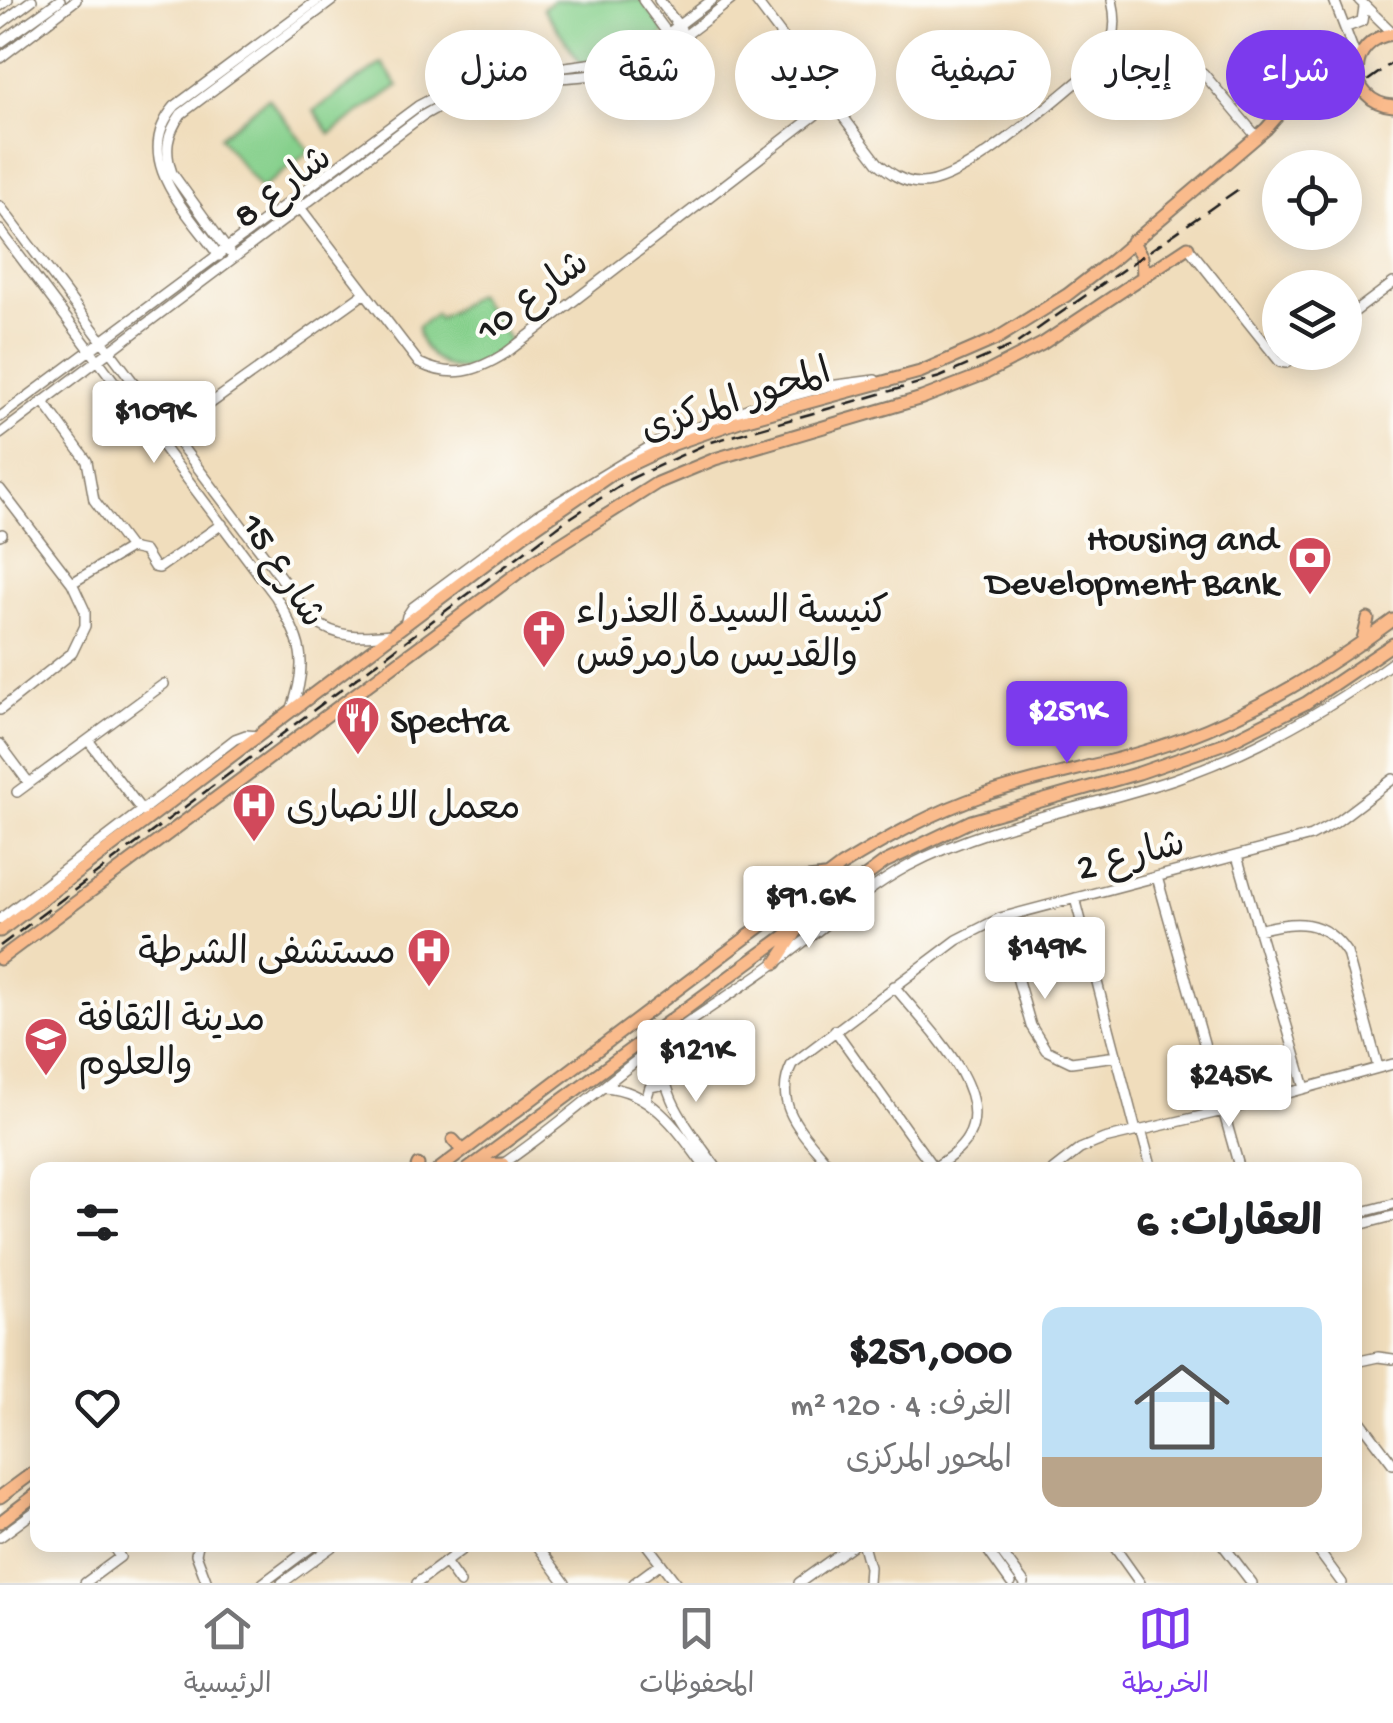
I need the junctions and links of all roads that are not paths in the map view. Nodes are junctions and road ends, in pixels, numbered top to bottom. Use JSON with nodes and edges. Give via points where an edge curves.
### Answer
{"nodes":[{"id":1,"x":8,"y":0,"type":"edge"},
{"id":2,"x":32,"y":0,"type":"edge"},
{"id":3,"x":60,"y":0,"type":"edge"},
{"id":4,"x":76,"y":0,"type":"edge"},
{"id":5,"x":318,"y":0,"type":"edge"},
{"id":6,"x":333,"y":0,"type":"edge"},
{"id":7,"x":643,"y":0,"type":"edge"},
{"id":8,"x":660,"y":0,"type":"edge"},
{"id":9,"x":712,"y":0,"type":"edge"},
{"id":10,"x":732,"y":0,"type":"edge"},
{"id":11,"x":755,"y":0,"type":"edge"},
{"id":12,"x":1112,"y":0,"type":"edge"},
{"id":13,"x":1334,"y":0,"type":"edge"},
{"id":14,"x":1361,"y":2,"type":"edge"},
{"id":15,"x":0,"y":6,"type":"edge"},
{"id":16,"x":0,"y":24,"type":"edge"},
{"id":17,"x":1347,"y":27,"type":"junction"},
{"id":18,"x":665,"y":30,"type":"edge"},
{"id":19,"x":681,"y":30,"type":"edge"},
{"id":20,"x":683,"y":30,"type":"edge"},
{"id":21,"x":684,"y":30,"type":"edge"},
{"id":22,"x":777,"y":30,"type":"edge"},
{"id":23,"x":1348,"y":30,"type":"edge"},
{"id":24,"x":1393,"y":34,"type":"edge"},
{"id":25,"x":0,"y":42,"type":"edge"},
{"id":26,"x":1365,"y":50,"type":"edge"},
{"id":27,"x":0,"y":58,"type":"edge"},
{"id":28,"x":584,"y":64,"type":"edge"},
{"id":29,"x":584,"y":75,"type":"edge"},
{"id":30,"x":1206,"y":77,"type":"edge"},
{"id":31,"x":1365,"y":92,"type":"edge"},
{"id":32,"x":1391,"y":107,"type":"edge"},
{"id":33,"x":809,"y":120,"type":"edge"},
{"id":34,"x":844,"y":120,"type":"edge"},
{"id":35,"x":1272,"y":120,"type":"edge"},
{"id":36,"x":1257,"y":137,"type":"junction"},
{"id":37,"x":294,"y":198,"type":"junction"},
{"id":38,"x":0,"y":206,"type":"edge"},
{"id":39,"x":300,"y":208,"type":"junction"},
{"id":40,"x":0,"y":230,"type":"edge"},
{"id":41,"x":1132,"y":241,"type":"junction"},
{"id":42,"x":1188,"y":247,"type":"joint"},
{"id":43,"x":222,"y":252,"type":"junction"},
{"id":44,"x":230,"y":261,"type":"junction"},
{"id":45,"x":1143,"y":276,"type":"junction"},
{"id":46,"x":1393,"y":284,"type":"edge"},
{"id":47,"x":365,"y":293,"type":"junction"},
{"id":48,"x":1362,"y":307,"type":"edge"},
{"id":49,"x":103,"y":340,"type":"junction"},
{"id":50,"x":1262,"y":340,"type":"edge"},
{"id":51,"x":90,"y":350,"type":"junction"},
{"id":52,"x":110,"y":350,"type":"junction"},
{"id":53,"x":98,"y":360,"type":"junction"},
{"id":54,"x":43,"y":401,"type":"junction"},
{"id":55,"x":0,"y":418,"type":"edge"},
{"id":56,"x":172,"y":431,"type":"junction"},
{"id":57,"x":0,"y":434,"type":"edge"},
{"id":58,"x":0,"y":488,"type":"edge"},
{"id":59,"x":222,"y":524,"type":"junction"},
{"id":60,"x":130,"y":548,"type":"junction"},
{"id":61,"x":72,"y":583,"type":"junction"},
{"id":62,"x":1368,"y":619,"type":"dead end"},
{"id":63,"x":1393,"y":620,"type":"edge"},
{"id":64,"x":400,"y":630,"type":"junction"},
{"id":65,"x":1362,"y":643,"type":"junction"},
{"id":66,"x":1390,"y":649,"type":"edge"},
{"id":67,"x":1393,"y":662,"type":"edge"},
{"id":68,"x":164,"y":684,"type":"dead end"},
{"id":69,"x":0,"y":710,"type":"edge"},
{"id":70,"x":291,"y":711,"type":"junction"},
{"id":71,"x":258,"y":736,"type":"junction"},
{"id":72,"x":88,"y":740,"type":"junction"},
{"id":73,"x":0,"y":744,"type":"edge"},
{"id":74,"x":1072,"y":770,"type":"junction"},
{"id":75,"x":1393,"y":779,"type":"edge"},
{"id":76,"x":197,"y":781,"type":"junction"},
{"id":77,"x":1105,"y":782,"type":"junction"},
{"id":78,"x":29,"y":783,"type":"junction"},
{"id":79,"x":1024,"y":783,"type":"junction"},
{"id":80,"x":17,"y":792,"type":"dead end"},
{"id":81,"x":1056,"y":795,"type":"junction"},
{"id":82,"x":214,"y":800,"type":"junction"},
{"id":83,"x":142,"y":812,"type":"junction"},
{"id":84,"x":1237,"y":856,"type":"junction"},
{"id":85,"x":828,"y":877,"type":"junction"},
{"id":86,"x":1157,"y":878,"type":"junction"},
{"id":87,"x":800,"y":880,"type":"dead end"},
{"id":88,"x":1075,"y":898,"type":"junction"},
{"id":89,"x":807,"y":916,"type":"junction"},
{"id":90,"x":1000,"y":918,"type":"junction"},
{"id":91,"x":0,"y":919,"type":"edge"},
{"id":92,"x":1258,"y":930,"type":"junction"},
{"id":93,"x":0,"y":931,"type":"edge"},
{"id":94,"x":0,"y":959,"type":"edge"},
{"id":95,"x":776,"y":963,"type":"junction"},
{"id":96,"x":894,"y":986,"type":"junction"},
{"id":97,"x":835,"y":1030,"type":"junction"},
{"id":98,"x":667,"y":1037,"type":"junction"},
{"id":99,"x":1116,"y":1056,"type":"junction"},
{"id":100,"x":1393,"y":1064,"type":"edge"},
{"id":101,"x":1378,"y":1067,"type":"junction"},
{"id":102,"x":665,"y":1084,"type":"junction"},
{"id":103,"x":604,"y":1087,"type":"junction"},
{"id":104,"x":1305,"y":1088,"type":"junction"},
{"id":105,"x":646,"y":1100,"type":"junction"},
{"id":106,"x":1223,"y":1111,"type":"junction"},
{"id":107,"x":1139,"y":1131,"type":"junction"},
{"id":108,"x":453,"y":1140,"type":"dead end"},
{"id":109,"x":463,"y":1151,"type":"junction"},
{"id":110,"x":449,"y":1162,"type":"edge"},
{"id":111,"x":478,"y":1162,"type":"edge"},
{"id":112,"x":505,"y":1162,"type":"edge"},
{"id":113,"x":700,"y":1162,"type":"edge"},
{"id":114,"x":713,"y":1162,"type":"edge"},
{"id":115,"x":827,"y":1162,"type":"edge"},
{"id":116,"x":929,"y":1162,"type":"edge"},
{"id":117,"x":942,"y":1162,"type":"edge"},
{"id":118,"x":1065,"y":1162,"type":"edge"},
{"id":119,"x":1149,"y":1162,"type":"edge"},
{"id":120,"x":1238,"y":1162,"type":"edge"},
{"id":121,"x":1393,"y":1204,"type":"edge"},
{"id":122,"x":1362,"y":1212,"type":"edge"},
{"id":123,"x":1393,"y":1216,"type":"edge"},
{"id":124,"x":1362,"y":1224,"type":"edge"},
{"id":125,"x":1393,"y":1358,"type":"edge"},
{"id":126,"x":1362,"y":1361,"type":"edge"},
{"id":127,"x":1362,"y":1423,"type":"edge"},
{"id":128,"x":1393,"y":1464,"type":"edge"},
{"id":129,"x":30,"y":1476,"type":"edge"},
{"id":130,"x":0,"y":1498,"type":"edge"},
{"id":131,"x":30,"y":1499,"type":"edge"},
{"id":132,"x":30,"y":1515,"type":"edge"},
{"id":133,"x":0,"y":1522,"type":"edge"},
{"id":134,"x":0,"y":1537,"type":"edge"},
{"id":135,"x":117,"y":1552,"type":"edge"},
{"id":136,"x":196,"y":1552,"type":"edge"},
{"id":137,"x":305,"y":1552,"type":"edge"},
{"id":138,"x":324,"y":1552,"type":"edge"},
{"id":139,"x":459,"y":1552,"type":"edge"},
{"id":140,"x":542,"y":1552,"type":"edge"},
{"id":141,"x":653,"y":1552,"type":"edge"},
{"id":142,"x":842,"y":1552,"type":"edge"},
{"id":143,"x":865,"y":1552,"type":"edge"},
{"id":144,"x":989,"y":1552,"type":"edge"},
{"id":145,"x":1001,"y":1552,"type":"edge"},
{"id":146,"x":1118,"y":1552,"type":"edge"},
{"id":147,"x":1228,"y":1552,"type":"edge"},
{"id":148,"x":1319,"y":1552,"type":"edge"},
{"id":149,"x":445,"y":1562,"type":"junction"},
{"id":150,"x":661,"y":1563,"type":"junction"},
{"id":151,"x":85,"y":1583,"type":"edge"},
{"id":152,"x":207,"y":1583,"type":"edge"},
{"id":153,"x":263,"y":1583,"type":"edge"},
{"id":154,"x":282,"y":1583,"type":"edge"},
{"id":155,"x":417,"y":1583,"type":"edge"},
{"id":156,"x":460,"y":1583,"type":"edge"},
{"id":157,"x":565,"y":1583,"type":"edge"},
{"id":158,"x":634,"y":1583,"type":"edge"},
{"id":159,"x":676,"y":1583,"type":"edge"},
{"id":160,"x":798,"y":1583,"type":"edge"},
{"id":161,"x":868,"y":1583,"type":"edge"},
{"id":162,"x":1012,"y":1583,"type":"edge"},
{"id":163,"x":1024,"y":1583,"type":"edge"},
{"id":164,"x":1140,"y":1583,"type":"edge"},
{"id":165,"x":1252,"y":1583,"type":"edge"},
{"id":166,"x":1342,"y":1583,"type":"edge"}],
"edges":[{"from":1,"to":15,"type":"street"},
{"from":2,"to":16,"type":"street"},
{"from":3,"to":25,"type":"street"},
{"from":4,"to":27,"type":"street"},
{"from":5,"to":43,"type":"street","via":[[174,106],[162,124],[156,152],[164,179]]},
{"from":6,"to":43,"type":"street","via":[[182,114],[168,136],[172,172]]},
{"from":7,"to":18,"type":"street"},
{"from":8,"to":19,"type":"street"},
{"from":9,"to":20,"type":"street","name":"شارع 8"},
{"from":10,"to":21,"type":"street","name":"شارع 8"},
{"from":11,"to":22,"type":"street"},
{"from":12,"to":34,"type":"street","via":[[1116,31],[1104,59],[976,161],[936,181],[889,173]]},
{"from":13,"to":17,"type":"street"},
{"from":14,"to":17,"type":"street","via":[[1362,21]]},
{"from":14,"to":24,"type":"street"},
{"from":17,"to":23,"type":"street"},
{"from":24,"to":26,"type":"main road","name":"المحور المركزى","via":[[1371,40]]},
{"from":28,"to":37,"type":"street","name":"شارع 8","via":[[521,70],[452,88]]},
{"from":29,"to":39,"type":"street","name":"شارع 8","via":[[457,97]]},
{"from":30,"to":36,"type":"street"},
{"from":31,"to":32,"type":"main road"},
{"from":33,"to":47,"type":"street","name":"شارع 10","via":[[480,368],[448,373],[420,363]]},
{"from":35,"to":36,"type":"main road","name":"المحور المركزى"},
{"from":36,"to":41,"type":"main road","name":"المحور المركزى"},
{"from":37,"to":39,"type":"street","name":"شارع 10"},
{"from":37,"to":43,"type":"street","name":"شارع 8"},
{"from":38,"to":49,"type":"street","name":"شارع 15"},
{"from":39,"to":44,"type":"street","name":"شارع 8"},
{"from":39,"to":47,"type":"street","name":"شارع 10"},
{"from":40,"to":51,"type":"street","name":"شارع 15"},
{"from":41,"to":45,"type":"main road"},
{"from":41,"to":64,"type":"main road","name":"المحور المركزى","via":[[1078,286],[996,339],[946,362],[719,427],[629,464]]},
{"from":42,"to":45,"type":"main road","name":"المحور المركزى"},
{"from":42,"to":50,"type":"street"},
{"from":43,"to":44,"type":"street"},
{"from":43,"to":49,"type":"street","name":"شارع 8"},
{"from":44,"to":52,"type":"street","name":"شارع 8"},
{"from":45,"to":82,"type":"main road","name":"المحور المركزى","via":[[1042,344],[959,385],[670,476],[534,561],[285,755]]},
{"from":46,"to":48,"type":"street"},
{"from":47,"to":56,"type":"street"},
{"from":49,"to":51,"type":"street","name":"شارع 8"},
{"from":49,"to":52,"type":"street","name":"شارع 15"},
{"from":51,"to":53,"type":"street","name":"شارع 15"},
{"from":51,"to":55,"type":"street","name":"شارع 8"},
{"from":52,"to":53,"type":"street","name":"شارع 8"},
{"from":52,"to":56,"type":"street","name":"شارع 15"},
{"from":53,"to":54,"type":"street","name":"شارع 8"},
{"from":53,"to":59,"type":"street","name":"شارع 15"},
{"from":54,"to":57,"type":"street","name":"شارع 8"},
{"from":54,"to":60,"type":"street","via":[[86,460],[94,500]]},
{"from":56,"to":64,"type":"street","name":"شارع 15","via":[[313,620],[349,637]]},
{"from":58,"to":61,"type":"street"},
{"from":59,"to":60,"type":"street","via":[[160,568],[144,551]]},
{"from":59,"to":70,"type":"street","name":"شارع 15","via":[[300,641],[303,669]]},
{"from":60,"to":61,"type":"street"},
{"from":61,"to":69,"type":"street","via":[[85,611],[81,641]]},
{"from":62,"to":65,"type":"main road"},
{"from":63,"to":65,"type":"main road"},
{"from":64,"to":70,"type":"main road","name":"المحور المركزى"},
{"from":65,"to":74,"type":"main road","via":[[1298,687],[1220,724]]},
{"from":66,"to":77,"type":"main road","via":[[1306,703],[1228,742]]},
{"from":67,"to":95,"type":"street","via":[[1276,738],[1174,779],[934,853],[850,902]]},
{"from":68,"to":72,"type":"street"},
{"from":70,"to":71,"type":"main road","name":"المحور المركزى"},
{"from":71,"to":76,"type":"main road","name":"المحور المركزى"},
{"from":71,"to":83,"type":"street","via":[[236,739]]},
{"from":72,"to":78,"type":"street"},
{"from":72,"to":83,"type":"street"},
{"from":73,"to":78,"type":"street"},
{"from":74,"to":77,"type":"main road","via":[[1075,782]]},
{"from":74,"to":79,"type":"main road"},
{"from":75,"to":84,"type":"street","name":"شارع 2","via":[[1324,830]]},
{"from":76,"to":82,"type":"main road"},
{"from":76,"to":93,"type":"main road","name":"المحور المركزى"},
{"from":77,"to":81,"type":"main road"},
{"from":78,"to":80,"type":"street"},
{"from":79,"to":81,"type":"main road","via":[[1054,782]]},
{"from":79,"to":85,"type":"main road","via":[[948,808]]},
{"from":81,"to":89,"type":"main road","via":[[919,844]]},
{"from":82,"to":94,"type":"main road","name":"المحور المركزى"},
{"from":83,"to":91,"type":"street"},
{"from":84,"to":86,"type":"street","name":"شارع 2"},
{"from":84,"to":92,"type":"street"},
{"from":85,"to":87,"type":"main road"},
{"from":85,"to":109,"type":"main road"},
{"from":86,"to":88,"type":"street","name":"شارع 2"},
{"from":86,"to":106,"type":"street"},
{"from":88,"to":90,"type":"street","name":"شارع 2"},
{"from":88,"to":99,"type":"street"},
{"from":89,"to":95,"type":"main road"},
{"from":89,"to":111,"type":"main road"},
{"from":90,"to":96,"type":"street","name":"شارع 2","via":[[970,931]]},
{"from":90,"to":99,"type":"street","via":[[1031,1026],[1046,1050],[1071,1062]]},
{"from":92,"to":101,"type":"street","via":[[1300,922],[1338,940]]},
{"from":92,"to":104,"type":"street"},
{"from":95,"to":98,"type":"street"},
{"from":96,"to":97,"type":"street","name":"شارع 2"},
{"from":96,"to":117,"type":"street","via":[[974,1097],[967,1139]]},
{"from":97,"to":115,"type":"street","name":"شارع 2","via":[[792,1064],[784,1079],[788,1112]]},
{"from":97,"to":116,"type":"street"},
{"from":98,"to":102,"type":"street"},
{"from":98,"to":103,"type":"street"},
{"from":99,"to":107,"type":"street"},
{"from":100,"to":101,"type":"street"},
{"from":101,"to":104,"type":"street"},
{"from":102,"to":105,"type":"street","via":[[650,1087]]},
{"from":102,"to":114,"type":"street"},
{"from":103,"to":105,"type":"street"},
{"from":103,"to":112,"type":"street"},
{"from":104,"to":106,"type":"street"},
{"from":105,"to":113,"type":"street"},
{"from":106,"to":107,"type":"street"},
{"from":106,"to":120,"type":"street"},
{"from":107,"to":118,"type":"street","via":[[1092,1143]]},
{"from":107,"to":119,"type":"street"},
{"from":108,"to":109,"type":"main road"},
{"from":109,"to":110,"type":"main road"},
{"from":121,"to":122,"type":"street"},
{"from":123,"to":124,"type":"street"},
{"from":125,"to":126,"type":"street"},
{"from":127,"to":128,"type":"street"},
{"from":129,"to":130,"type":"main road"},
{"from":131,"to":133,"type":"main road"},
{"from":132,"to":134,"type":"street"},
{"from":135,"to":151,"type":"street","via":[[120,1557]]},
{"from":136,"to":152,"type":"street"},
{"from":137,"to":153,"type":"street"},
{"from":138,"to":154,"type":"street"},
{"from":139,"to":149,"type":"street"},
{"from":140,"to":157,"type":"street"},
{"from":141,"to":150,"type":"street"},
{"from":142,"to":160,"type":"street"},
{"from":143,"to":161,"type":"street"},
{"from":144,"to":162,"type":"street"},
{"from":145,"to":163,"type":"street"},
{"from":146,"to":164,"type":"street"},
{"from":147,"to":165,"type":"street"},
{"from":148,"to":166,"type":"street"},
{"from":149,"to":155,"type":"street"},
{"from":149,"to":156,"type":"street"},
{"from":150,"to":158,"type":"street"},
{"from":150,"to":159,"type":"street"}]}
